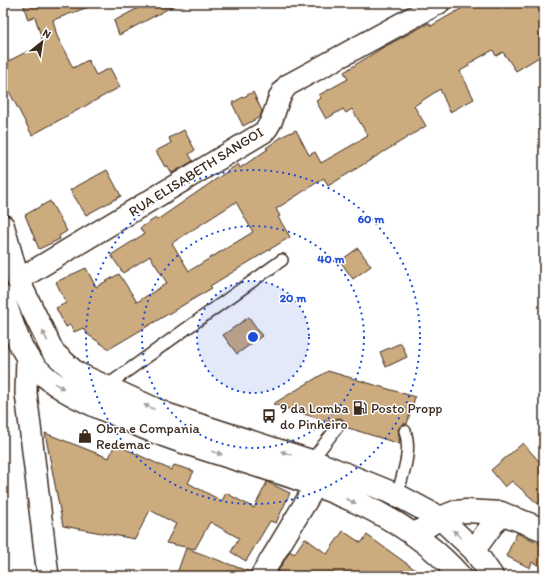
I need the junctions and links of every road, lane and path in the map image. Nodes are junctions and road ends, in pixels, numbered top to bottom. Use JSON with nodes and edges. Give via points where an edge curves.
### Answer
{"nodes":[{"id":1,"x":439,"y":3,"type":"edge"},
{"id":2,"x":3,"y":226,"type":"edge"},
{"id":3,"x":282,"y":260,"type":"dead end"},
{"id":4,"x":18,"y":280,"type":"junction"},
{"id":5,"x":3,"y":297,"type":"edge"},
{"id":6,"x":27,"y":358,"type":"junction"},
{"id":7,"x":105,"y":388,"type":"junction"},
{"id":8,"x":339,"y":426,"type":"dead end"},
{"id":9,"x":405,"y":431,"type":"dead end"},
{"id":10,"x":311,"y":461,"type":"junction"},
{"id":11,"x":316,"y":485,"type":"junction"},
{"id":12,"x":397,"y":495,"type":"junction"},
{"id":13,"x":501,"y":512,"type":"junction"},
{"id":14,"x":440,"y":518,"type":"junction"},
{"id":15,"x":544,"y":530,"type":"edge"},
{"id":16,"x":415,"y":534,"type":"junction"},
{"id":17,"x":474,"y":550,"type":"junction"},
{"id":18,"x":48,"y":576,"type":"edge"},
{"id":19,"x":261,"y":576,"type":"edge"},
{"id":20,"x":460,"y":576,"type":"edge"},
{"id":21,"x":492,"y":576,"type":"edge"}],
"edges":[{"from":1,"to":4,"type":"street","name":"RUA ELISABETH SANGOI","via":[[288,86],[280,95],[270,125],[264,132]]},
{"from":2,"to":4,"type":"main road"},
{"from":3,"to":7,"type":"lane"},
{"from":7,"to":4,"type":"main road","one_way":true,"via":[[76,373],[53,352]]},
{"from":5,"to":6,"type":"main road"},
{"from":6,"to":11,"type":"main road","one_way":true,"via":[[50,381],[82,401],[163,435]]},
{"from":6,"to":18,"type":"street","via":[[26,393]]},
{"from":10,"to":7,"type":"main road","one_way":true,"via":[[168,415]]},
{"from":8,"to":10,"type":"lane"},
{"from":9,"to":12,"type":"lane","via":[[408,441],[407,458]]},
{"from":10,"to":12,"type":"main road"},
{"from":11,"to":16,"type":"main road","one_way":true,"via":[[388,517]]},
{"from":11,"to":19,"type":"street"},
{"from":12,"to":14,"type":"main road"},
{"from":13,"to":14,"type":"main road","via":[[455,512]]},
{"from":13,"to":15,"type":"main road"},
{"from":13,"to":17,"type":"main road"},
{"from":14,"to":16,"type":"main road"},
{"from":17,"to":14,"type":"main road","one_way":true},
{"from":16,"to":20,"type":"main road","via":[[445,558]]},
{"from":17,"to":21,"type":"main road"}]}
